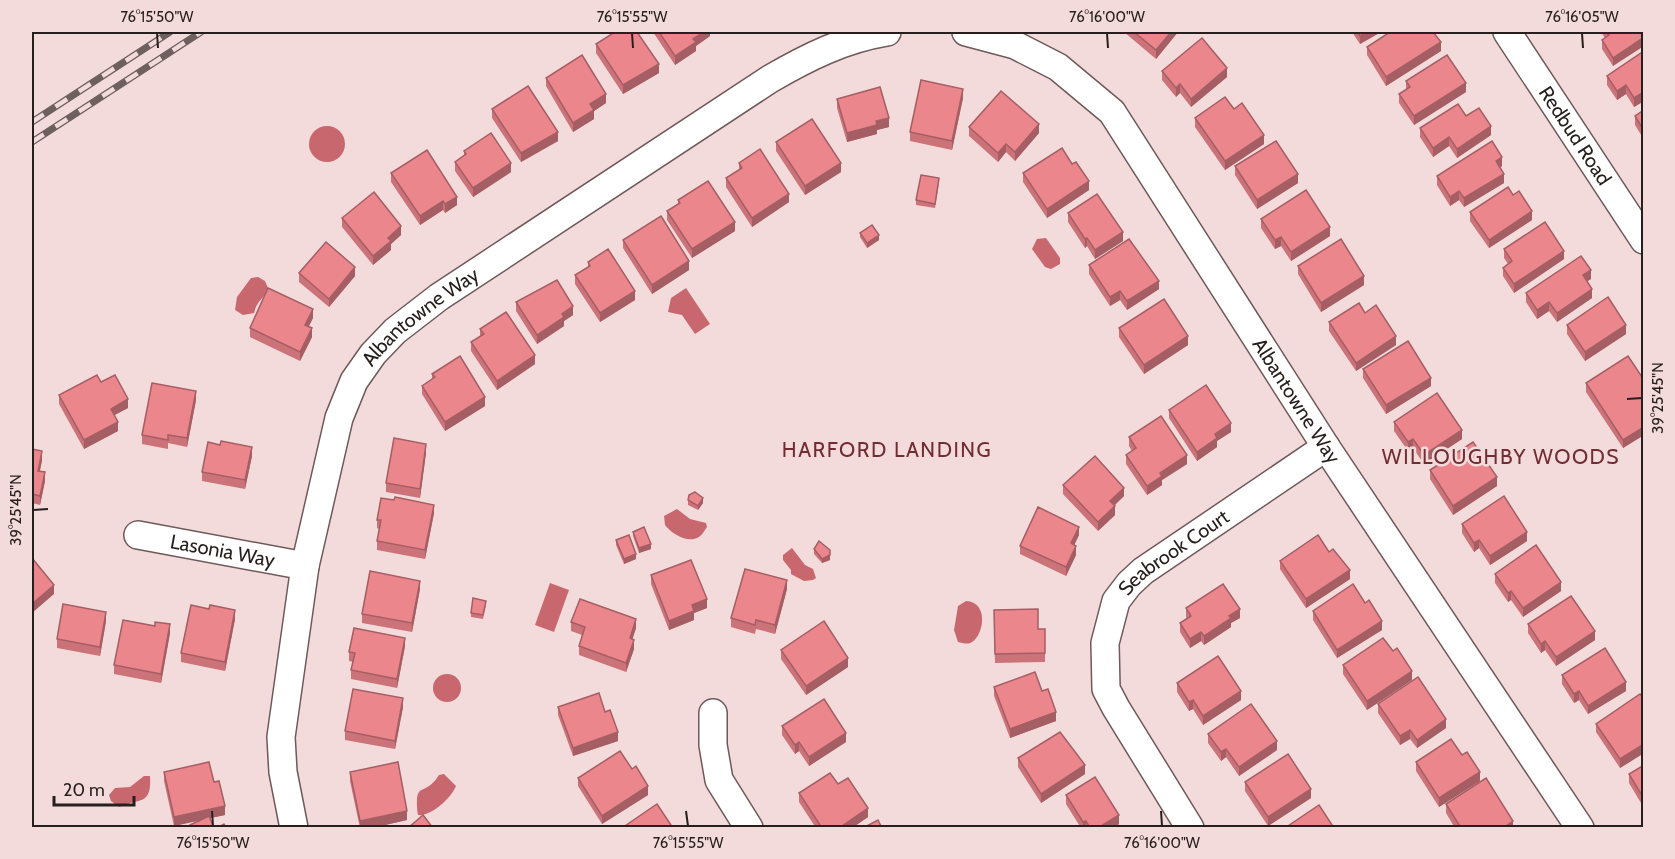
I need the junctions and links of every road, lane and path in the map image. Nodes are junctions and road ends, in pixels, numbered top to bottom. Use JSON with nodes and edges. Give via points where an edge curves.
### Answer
{"nodes":[{"id":1,"x":887,"y":32,"type":"edge"},
{"id":2,"x":966,"y":32,"type":"edge"},
{"id":3,"x":1507,"y":32,"type":"edge"},
{"id":4,"x":1644,"y":240,"type":"edge"},
{"id":5,"x":1326,"y":447,"type":"junction"},
{"id":6,"x":138,"y":535,"type":"dead end"},
{"id":7,"x":305,"y":566,"type":"junction"},
{"id":8,"x":712,"y":713,"type":"dead end"},
{"id":9,"x":294,"y":828,"type":"edge"},
{"id":10,"x":749,"y":828,"type":"edge"},
{"id":11,"x":1190,"y":828,"type":"edge"},
{"id":12,"x":1580,"y":828,"type":"edge"}],
"edges":[{"from":1,"to":7,"type":"street","name":"Albantowne Way","via":[[814,54],[770,80],[439,297],[395,332],[354,381],[339,418]]},
{"from":2,"to":5,"type":"street","name":"Albantowne Way","via":[[1015,45],[1058,67],[1112,112]]},
{"from":3,"to":4,"type":"street","name":"Redbud Road"},
{"from":5,"to":11,"type":"street","name":"Seabrook Court","via":[[1143,571],[1116,601],[1105,643],[1106,689]]},
{"from":5,"to":12,"type":"street","name":"Albantowne Way"},
{"from":6,"to":7,"type":"street","name":"Lasonia Way"},
{"from":7,"to":9,"type":"street","name":"Albantowne Way","via":[[281,737]]},
{"from":8,"to":10,"type":"street","via":[[719,780]]}]}
